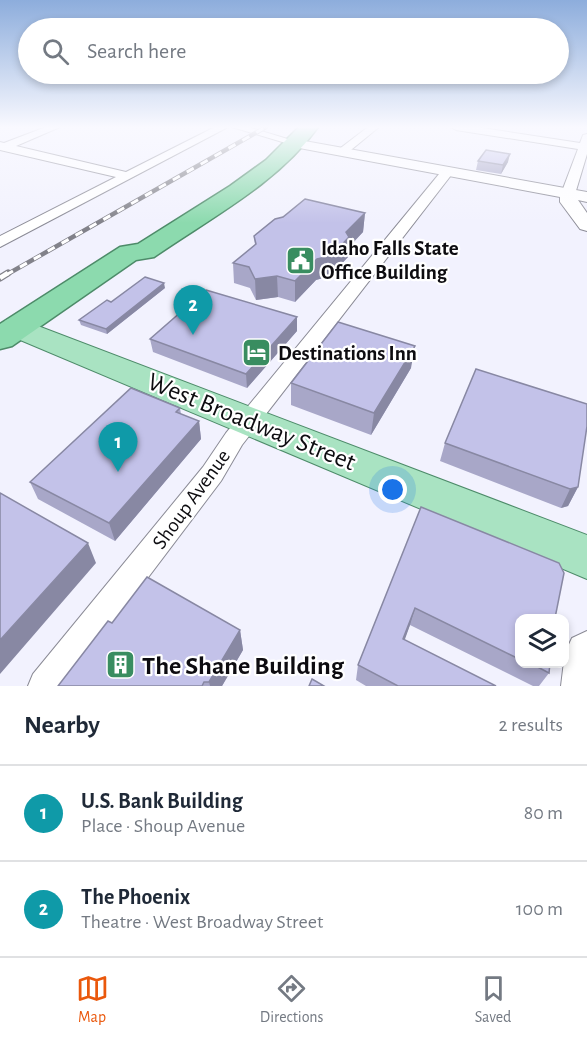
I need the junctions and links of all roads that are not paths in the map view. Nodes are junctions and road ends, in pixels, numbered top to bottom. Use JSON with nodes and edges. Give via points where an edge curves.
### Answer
{"nodes":[{"id":1,"x":56,"y":159,"type":"edge"},
{"id":2,"x":160,"y":159,"type":"edge"},
{"id":3,"x":278,"y":159,"type":"edge"},
{"id":4,"x":381,"y":159,"type":"edge"},
{"id":5,"x":581,"y":159,"type":"edge"},
{"id":6,"x":448,"y":171,"type":"junction"},
{"id":7,"x":127,"y":176,"type":"junction"},
{"id":8,"x":568,"y":194,"type":"junction"},
{"id":9,"x":587,"y":197,"type":"edge"},
{"id":10,"x":587,"y":225,"type":"edge"},
{"id":11,"x":0,"y":242,"type":"edge"},
{"id":12,"x":6,"y":329,"type":"edge"},
{"id":13,"x":250,"y":420,"type":"junction"},
{"id":14,"x":587,"y":557,"type":"edge"},
{"id":15,"x":587,"y":653,"type":"edge"},
{"id":16,"x":45,"y":686,"type":"edge"},
{"id":17,"x":583,"y":686,"type":"edge"}],
"edges":[{"from":1,"to":7,"type":"street"},
{"from":2,"to":7,"type":"street"},
{"from":3,"to":12,"type":"highway","via":[[145,251],[129,253]]},
{"from":4,"to":6,"type":"street"},
{"from":5,"to":8,"type":"street"},
{"from":6,"to":8,"type":"street"},
{"from":6,"to":13,"type":"street","name":"Shoup Avenue"},
{"from":7,"to":11,"type":"street"},
{"from":8,"to":9,"type":"street"},
{"from":8,"to":10,"type":"street","via":[[569,202]]},
{"from":12,"to":13,"type":"main road","name":"West Broadway Street"},
{"from":13,"to":14,"type":"main road","name":"West Broadway Street"},
{"from":13,"to":16,"type":"street","name":"Shoup Avenue"},
{"from":15,"to":17,"type":"street"}]}
